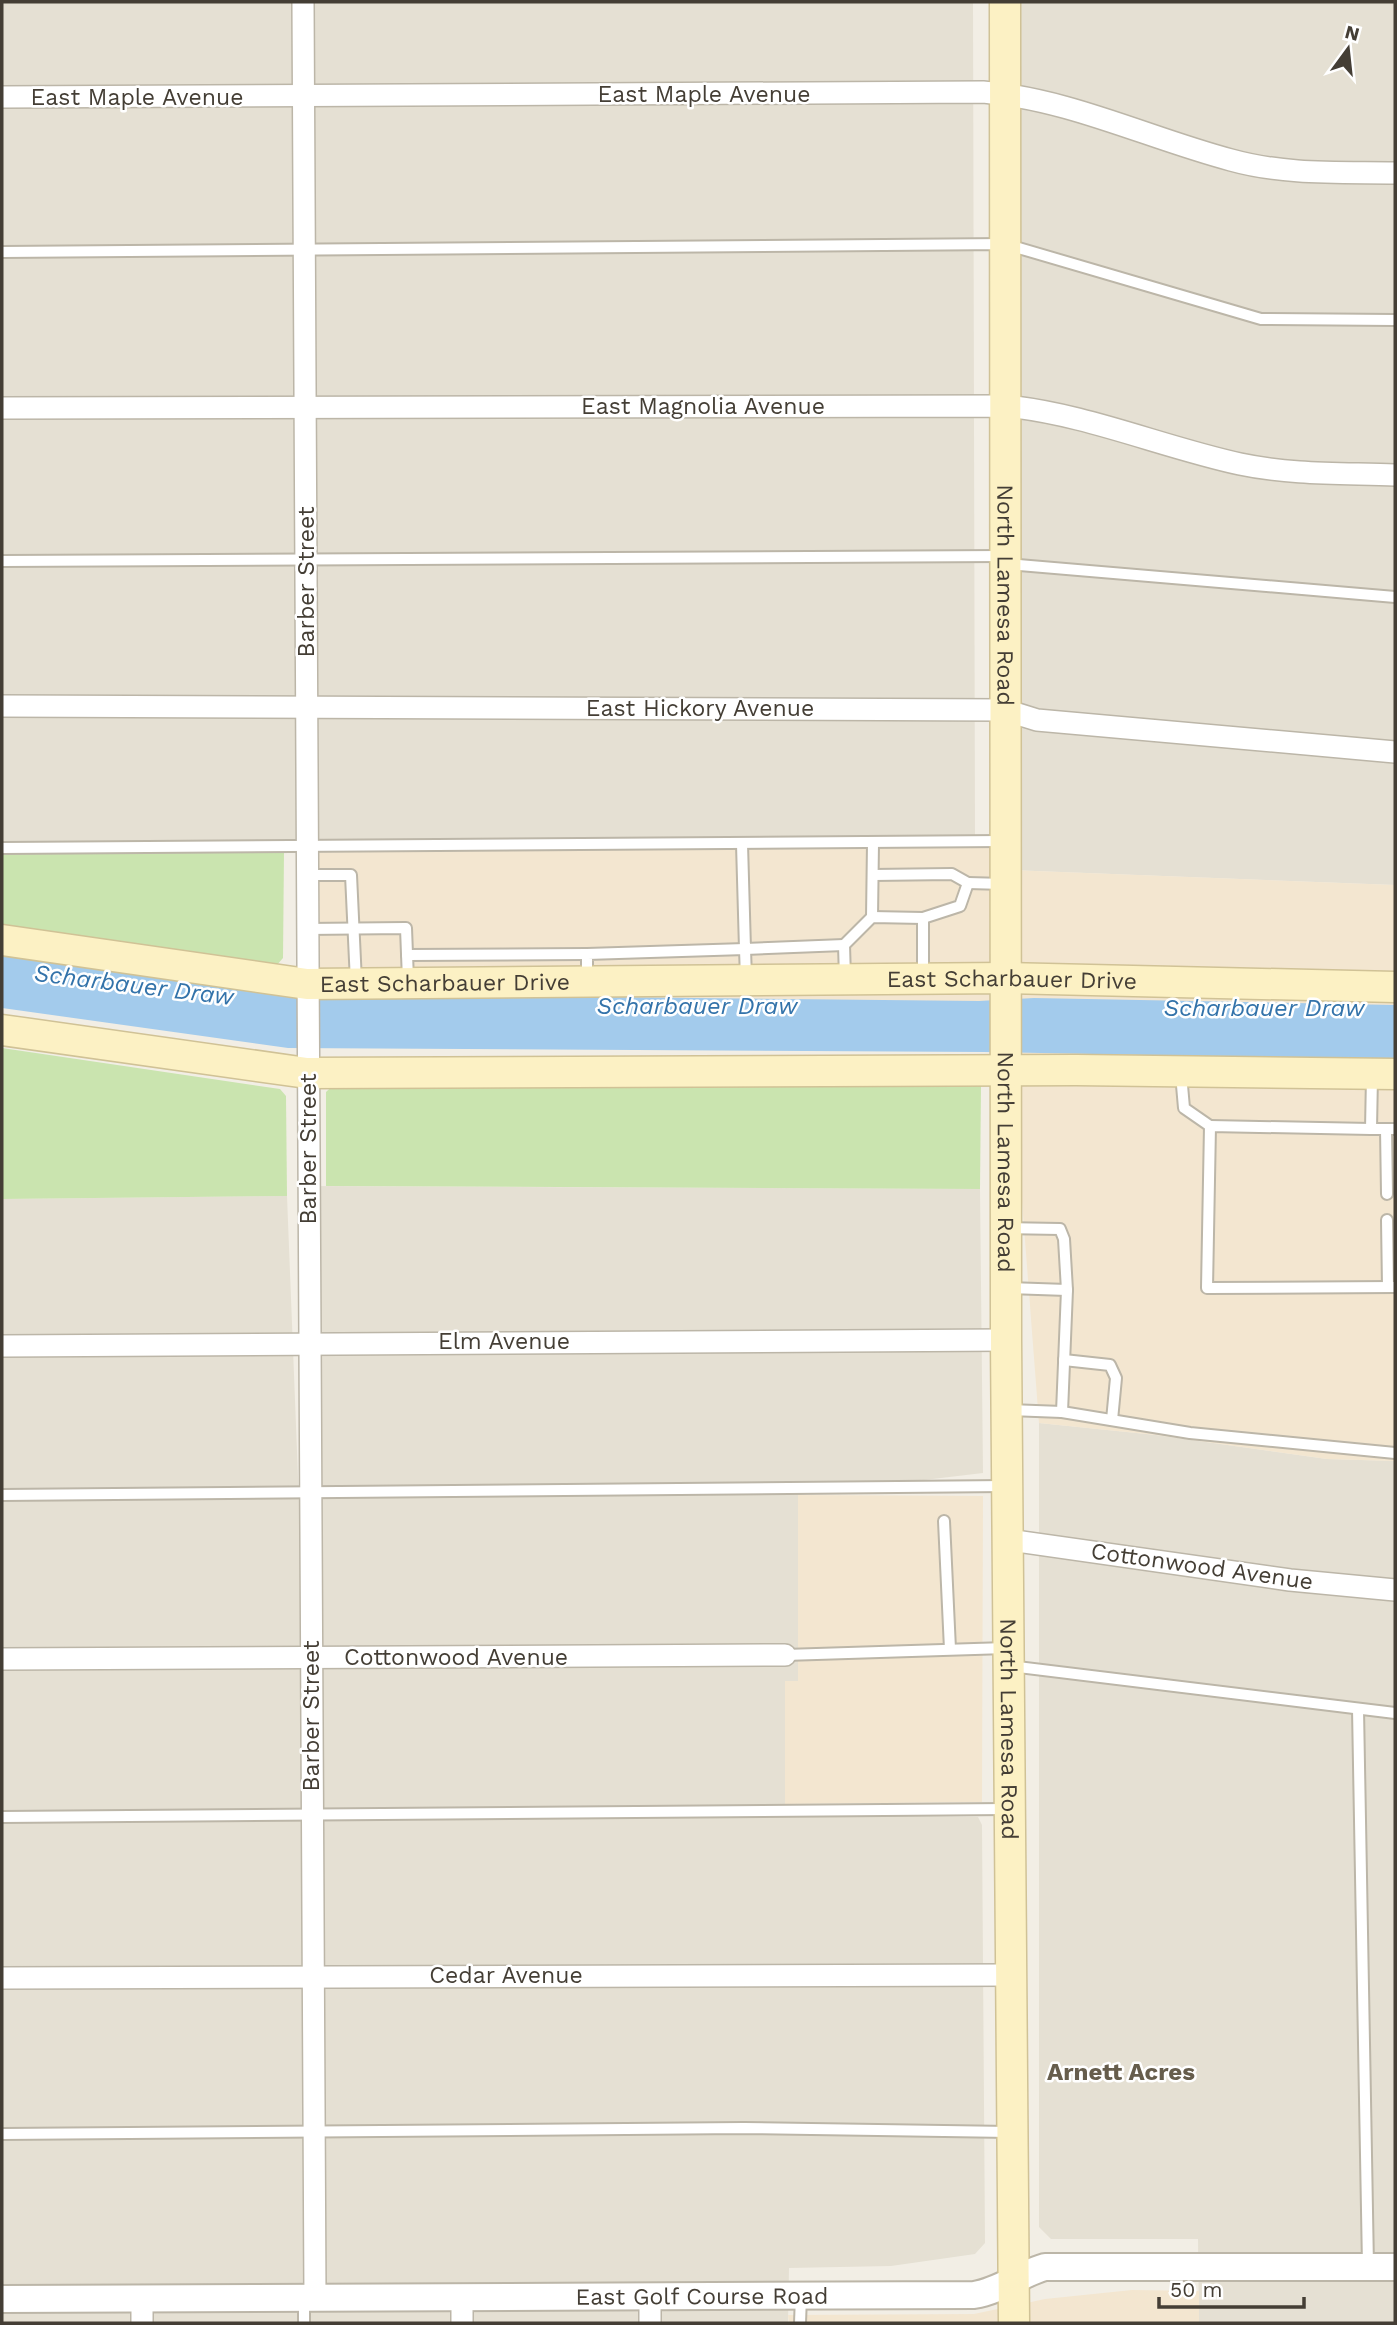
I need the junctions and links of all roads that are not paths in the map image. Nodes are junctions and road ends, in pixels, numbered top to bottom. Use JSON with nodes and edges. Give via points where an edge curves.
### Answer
{"nodes":[{"id":1,"x":303,"y":2,"type":"edge"},
{"id":2,"x":1005,"y":2,"type":"edge"},
{"id":3,"x":1005,"y":94,"type":"junction"},
{"id":4,"x":303,"y":96,"type":"junction"},
{"id":5,"x":2,"y":97,"type":"edge"},
{"id":6,"x":1395,"y":173,"type":"edge"},
{"id":7,"x":1006,"y":244,"type":"junction"},
{"id":8,"x":304,"y":250,"type":"junction"},
{"id":9,"x":2,"y":252,"type":"edge"},
{"id":10,"x":1395,"y":320,"type":"edge"},
{"id":11,"x":1006,"y":406,"type":"junction"},
{"id":12,"x":305,"y":407,"type":"junction"},
{"id":13,"x":2,"y":408,"type":"edge"},
{"id":14,"x":1395,"y":475,"type":"edge"},
{"id":15,"x":306,"y":560,"type":"junction"},
{"id":16,"x":1005,"y":560,"type":"junction"},
{"id":17,"x":2,"y":561,"type":"edge"},
{"id":18,"x":1395,"y":597,"type":"edge"},
{"id":19,"x":2,"y":706,"type":"edge"},
{"id":20,"x":307,"y":706,"type":"junction"},
{"id":21,"x":1005,"y":710,"type":"junction"},
{"id":22,"x":1395,"y":752,"type":"edge"},
{"id":23,"x":1007,"y":841,"type":"junction"},
{"id":24,"x":873,"y":843,"type":"junction"},
{"id":25,"x":743,"y":844,"type":"junction"},
{"id":26,"x":307,"y":846,"type":"junction"},
{"id":27,"x":2,"y":848,"type":"edge"},
{"id":28,"x":307,"y":875,"type":"junction"},
{"id":29,"x":873,"y":875,"type":"junction"},
{"id":30,"x":968,"y":883,"type":"junction"},
{"id":31,"x":1007,"y":884,"type":"junction"},
{"id":32,"x":872,"y":917,"type":"junction"},
{"id":33,"x":923,"y":918,"type":"junction"},
{"id":34,"x":355,"y":928,"type":"junction"},
{"id":35,"x":306,"y":929,"type":"junction"},
{"id":36,"x":2,"y":940,"type":"edge"},
{"id":37,"x":844,"y":945,"type":"junction"},
{"id":38,"x":745,"y":949,"type":"junction"},
{"id":39,"x":587,"y":968,"type":"junction"},
{"id":40,"x":407,"y":969,"type":"junction"},
{"id":41,"x":845,"y":979,"type":"junction"},
{"id":42,"x":923,"y":979,"type":"junction"},
{"id":43,"x":746,"y":980,"type":"junction"},
{"id":44,"x":307,"y":984,"type":"junction"},
{"id":45,"x":356,"y":984,"type":"junction"},
{"id":46,"x":1007,"y":986,"type":"junction"},
{"id":47,"x":1395,"y":987,"type":"edge"},
{"id":48,"x":2,"y":1030,"type":"edge"},
{"id":49,"x":1007,"y":1067,"type":"junction"},
{"id":50,"x":1181,"y":1071,"type":"junction"},
{"id":51,"x":307,"y":1073,"type":"junction"},
{"id":52,"x":1384,"y":1074,"type":"edge"},
{"id":53,"x":1210,"y":1126,"type":"junction"},
{"id":54,"x":1371,"y":1129,"type":"junction"},
{"id":55,"x":1391,"y":1129,"type":"edge"},
{"id":56,"x":1387,"y":1194,"type":"dead end"},
{"id":57,"x":1387,"y":1220,"type":"dead end"},
{"id":58,"x":1007,"y":1228,"type":"junction"},
{"id":59,"x":1392,"y":1287,"type":"edge"},
{"id":60,"x":1007,"y":1289,"type":"junction"},
{"id":61,"x":1067,"y":1290,"type":"junction"},
{"id":62,"x":1006,"y":1340,"type":"junction"},
{"id":63,"x":309,"y":1342,"type":"junction"},
{"id":64,"x":2,"y":1346,"type":"edge"},
{"id":65,"x":1064,"y":1360,"type":"junction"},
{"id":66,"x":1007,"y":1410,"type":"junction"},
{"id":67,"x":1062,"y":1412,"type":"junction"},
{"id":68,"x":1112,"y":1420,"type":"junction"},
{"id":69,"x":1395,"y":1453,"type":"edge"},
{"id":70,"x":1008,"y":1486,"type":"junction"},
{"id":71,"x":310,"y":1494,"type":"junction"},
{"id":72,"x":2,"y":1495,"type":"edge"},
{"id":73,"x":944,"y":1521,"type":"dead end"},
{"id":74,"x":1009,"y":1540,"type":"junction"},
{"id":75,"x":1395,"y":1590,"type":"edge"},
{"id":76,"x":950,"y":1649,"type":"junction"},
{"id":77,"x":785,"y":1655,"type":"joint"},
{"id":78,"x":1010,"y":1657,"type":"junction"},
{"id":79,"x":311,"y":1658,"type":"junction"},
{"id":80,"x":2,"y":1659,"type":"edge"},
{"id":81,"x":1358,"y":1709,"type":"junction"},
{"id":82,"x":1395,"y":1713,"type":"edge"},
{"id":83,"x":1010,"y":1809,"type":"junction"},
{"id":84,"x":311,"y":1814,"type":"junction"},
{"id":85,"x":2,"y":1817,"type":"edge"},
{"id":86,"x":311,"y":1975,"type":"junction"},
{"id":87,"x":1010,"y":1975,"type":"junction"},
{"id":88,"x":2,"y":1978,"type":"edge"},
{"id":89,"x":313,"y":2129,"type":"junction"},
{"id":90,"x":1012,"y":2132,"type":"junction"},
{"id":91,"x":2,"y":2134,"type":"edge"},
{"id":92,"x":1368,"y":2267,"type":"junction"},
{"id":93,"x":1395,"y":2267,"type":"edge"},
{"id":94,"x":1013,"y":2280,"type":"junction"},
{"id":95,"x":801,"y":2296,"type":"junction"},
{"id":96,"x":309,"y":2297,"type":"junction"},
{"id":97,"x":2,"y":2299,"type":"edge"},
{"id":98,"x":650,"y":2310,"type":"edge"},
{"id":99,"x":142,"y":2311,"type":"edge"},
{"id":100,"x":462,"y":2311,"type":"edge"},
{"id":101,"x":304,"y":2323,"type":"edge"},
{"id":102,"x":800,"y":2323,"type":"edge"},
{"id":103,"x":1014,"y":2323,"type":"edge"}],
"edges":[{"from":1,"to":4,"type":"street","name":"Barber Street"},
{"from":2,"to":3,"type":"main road","name":"North Lamesa Road"},
{"from":3,"to":4,"type":"street","name":"East Maple Avenue"},
{"from":3,"to":6,"type":"street","name":"East Maple Avenue","via":[[1266,169]]},
{"from":3,"to":7,"type":"main road","name":"North Lamesa Road"},
{"from":4,"to":5,"type":"street","name":"East Maple Avenue"},
{"from":4,"to":8,"type":"street","name":"Barber Street"},
{"from":7,"to":8,"type":"lane"},
{"from":7,"to":10,"type":"lane","via":[[1261,319]]},
{"from":7,"to":11,"type":"main road","name":"North Lamesa Road"},
{"from":8,"to":9,"type":"lane"},
{"from":8,"to":12,"type":"street","name":"Barber Street"},
{"from":11,"to":12,"type":"street","name":"East Magnolia Avenue"},
{"from":11,"to":14,"type":"street","name":"East Magnolia Avenue","via":[[1048,411],[1280,472]]},
{"from":11,"to":16,"type":"main road","name":"North Lamesa Road"},
{"from":12,"to":13,"type":"street","name":"East Magnolia Avenue"},
{"from":12,"to":15,"type":"street","name":"Barber Street"},
{"from":15,"to":16,"type":"lane"},
{"from":15,"to":17,"type":"lane"},
{"from":15,"to":20,"type":"street","name":"Barber Street"},
{"from":16,"to":18,"type":"lane"},
{"from":16,"to":21,"type":"main road","name":"North Lamesa Road"},
{"from":19,"to":20,"type":"street","name":"East Hickory Avenue"},
{"from":20,"to":21,"type":"street","name":"East Hickory Avenue"},
{"from":20,"to":26,"type":"street","name":"Barber Street"},
{"from":21,"to":22,"type":"street","name":"East Hickory Avenue","via":[[1038,720]]},
{"from":21,"to":23,"type":"main road","name":"North Lamesa Road"},
{"from":23,"to":24,"type":"lane"},
{"from":23,"to":31,"type":"main road","name":"North Lamesa Road"},
{"from":24,"to":25,"type":"lane"},
{"from":24,"to":29,"type":"lane"},
{"from":25,"to":26,"type":"lane"},
{"from":25,"to":38,"type":"lane"},
{"from":26,"to":27,"type":"lane"},
{"from":26,"to":28,"type":"street","name":"Barber Street"},
{"from":28,"to":34,"type":"lane","via":[[351,874]]},
{"from":28,"to":35,"type":"street","name":"Barber Street"},
{"from":29,"to":30,"type":"lane","via":[[952,873]]},
{"from":29,"to":32,"type":"lane"},
{"from":30,"to":31,"type":"lane"},
{"from":30,"to":33,"type":"lane","via":[[960,906]]},
{"from":31,"to":46,"type":"main road","name":"North Lamesa Road"},
{"from":32,"to":33,"type":"lane"},
{"from":32,"to":37,"type":"lane"},
{"from":33,"to":42,"type":"lane"},
{"from":34,"to":35,"type":"lane"},
{"from":34,"to":40,"type":"lane","via":[[406,928]]},
{"from":34,"to":45,"type":"lane"},
{"from":35,"to":44,"type":"street","name":"Barber Street"},
{"from":36,"to":44,"type":"main road","name":"East Scharbauer Drive"},
{"from":37,"to":38,"type":"lane"},
{"from":37,"to":41,"type":"lane"},
{"from":38,"to":39,"type":"lane"},
{"from":38,"to":43,"type":"lane"},
{"from":39,"to":40,"type":"main road","name":"East Scharbauer Drive"},
{"from":39,"to":43,"type":"main road","name":"East Scharbauer Drive"},
{"from":40,"to":45,"type":"main road","name":"East Scharbauer Drive"},
{"from":41,"to":42,"type":"main road","name":"East Scharbauer Drive"},
{"from":41,"to":43,"type":"main road","name":"East Scharbauer Drive"},
{"from":42,"to":46,"type":"main road","name":"East Scharbauer Drive"},
{"from":44,"to":45,"type":"main road","name":"East Scharbauer Drive"},
{"from":44,"to":51,"type":"street","name":"Barber Street"},
{"from":46,"to":47,"type":"main road","name":"East Scharbauer Drive"},
{"from":46,"to":49,"type":"main road","name":"North Lamesa Road"},
{"from":48,"to":51,"type":"main road"},
{"from":49,"to":50,"type":"main road"},
{"from":49,"to":51,"type":"main road"},
{"from":49,"to":58,"type":"main road","name":"North Lamesa Road"},
{"from":50,"to":52,"type":"main road"},
{"from":50,"to":53,"type":"lane","via":[[1184,1108]]},
{"from":51,"to":63,"type":"street","name":"Barber Street"},
{"from":52,"to":54,"type":"lane"},
{"from":53,"to":54,"type":"lane"},
{"from":53,"to":59,"type":"lane","via":[[1207,1288]]},
{"from":54,"to":55,"type":"lane"},
{"from":55,"to":56,"type":"lane"},
{"from":57,"to":59,"type":"lane"},
{"from":58,"to":60,"type":"main road","name":"North Lamesa Road"},
{"from":58,"to":61,"type":"lane","via":[[1060,1229]]},
{"from":60,"to":61,"type":"lane"},
{"from":60,"to":62,"type":"main road","name":"North Lamesa Road"},
{"from":61,"to":65,"type":"lane"},
{"from":62,"to":63,"type":"street","name":"Elm Avenue"},
{"from":62,"to":66,"type":"main road","name":"North Lamesa Road"},
{"from":63,"to":64,"type":"street","name":"Elm Avenue"},
{"from":63,"to":71,"type":"street","name":"Barber Street"},
{"from":65,"to":67,"type":"lane"},
{"from":65,"to":68,"type":"lane","via":[[1111,1365],[1116,1378]]},
{"from":66,"to":67,"type":"lane"},
{"from":66,"to":70,"type":"main road","name":"North Lamesa Road"},
{"from":67,"to":68,"type":"lane"},
{"from":68,"to":69,"type":"lane","via":[[1190,1433]]},
{"from":70,"to":71,"type":"lane"},
{"from":70,"to":74,"type":"main road","name":"North Lamesa Road"},
{"from":71,"to":72,"type":"lane"},
{"from":71,"to":79,"type":"street","name":"Barber Street"},
{"from":73,"to":76,"type":"lane"},
{"from":74,"to":75,"type":"street","name":"Cottonwood Avenue","via":[[1290,1580]]},
{"from":74,"to":78,"type":"main road","name":"North Lamesa Road"},
{"from":76,"to":77,"type":"lane"},
{"from":76,"to":78,"type":"lane"},
{"from":77,"to":79,"type":"street","name":"Cottonwood Avenue"},
{"from":78,"to":81,"type":"lane"},
{"from":78,"to":83,"type":"main road","name":"North Lamesa Road"},
{"from":79,"to":80,"type":"street","name":"Cottonwood Avenue"},
{"from":79,"to":84,"type":"street","name":"Barber Street"},
{"from":81,"to":82,"type":"lane"},
{"from":81,"to":92,"type":"lane"},
{"from":83,"to":84,"type":"lane"},
{"from":83,"to":87,"type":"main road","name":"North Lamesa Road"},
{"from":84,"to":85,"type":"lane"},
{"from":84,"to":86,"type":"street","name":"Barber Street"},
{"from":86,"to":87,"type":"street","name":"Cedar Avenue"},
{"from":86,"to":88,"type":"street","name":"Cedar Avenue"},
{"from":86,"to":89,"type":"street","name":"Barber Street"},
{"from":87,"to":90,"type":"main road","name":"North Lamesa Road"},
{"from":89,"to":90,"type":"lane"},
{"from":89,"to":91,"type":"lane"},
{"from":89,"to":96,"type":"street","name":"Barber Street"},
{"from":90,"to":94,"type":"main road","name":"North Lamesa Road"},
{"from":92,"to":93,"type":"street","name":"East Golf Course Road"},
{"from":92,"to":94,"type":"street","name":"East Golf Course Road","via":[[1045,2267]]},
{"from":94,"to":95,"type":"street","name":"East Golf Course Road","via":[[993,2292],[974,2295]]},
{"from":94,"to":103,"type":"main road","name":"North Lamesa Road"},
{"from":95,"to":98,"type":"street","name":"East Golf Course Road"},
{"from":95,"to":102,"type":"lane"},
{"from":96,"to":99,"type":"street","name":"East Golf Course Road"},
{"from":96,"to":100,"type":"street","name":"East Golf Course Road"},
{"from":96,"to":101,"type":"lane"},
{"from":97,"to":99,"type":"street","name":"East Golf Course Road"},
{"from":98,"to":100,"type":"street","name":"East Golf Course Road"}]}
